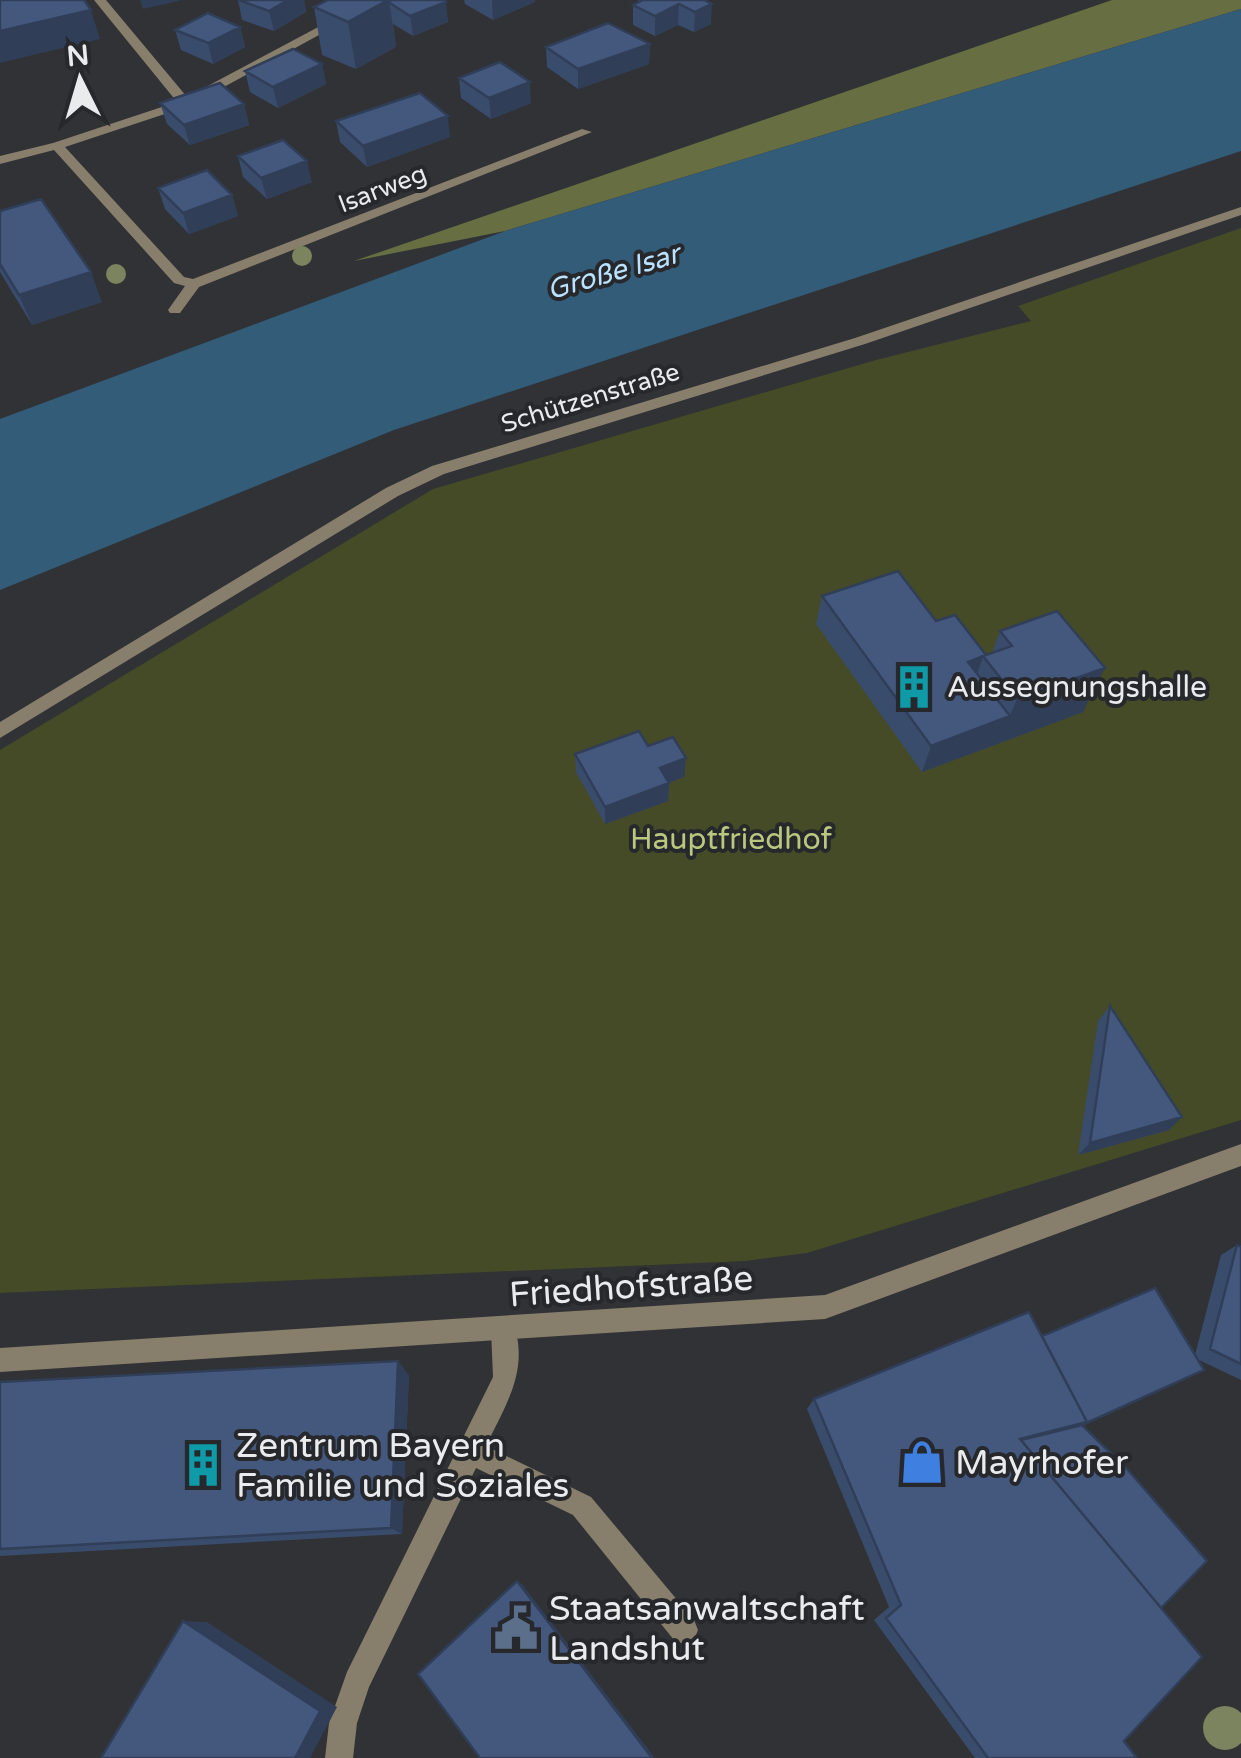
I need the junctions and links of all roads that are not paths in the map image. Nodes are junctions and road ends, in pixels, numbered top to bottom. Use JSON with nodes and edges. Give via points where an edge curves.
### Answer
{"nodes":[{"id":1,"x":100,"y":0,"type":"edge"},
{"id":2,"x":377,"y":0,"type":"edge"},
{"id":3,"x":185,"y":103,"type":"junction"},
{"id":4,"x":586,"y":132,"type":"dead end"},
{"id":5,"x":57,"y":146,"type":"junction"},
{"id":6,"x":0,"y":160,"type":"edge"},
{"id":7,"x":1241,"y":211,"type":"edge"},
{"id":8,"x":194,"y":284,"type":"junction"},
{"id":9,"x":175,"y":310,"type":"dead end"},
{"id":10,"x":0,"y":732,"type":"edge"},
{"id":11,"x":1241,"y":1155,"type":"edge"},
{"id":12,"x":503,"y":1329,"type":"junction"},
{"id":13,"x":0,"y":1360,"type":"edge"},
{"id":14,"x":469,"y":1451,"type":"junction"},
{"id":15,"x":684,"y":1630,"type":"dead end"},
{"id":16,"x":340,"y":1758,"type":"edge"}],
"edges":[{"from":1,"to":3,"type":"street"},
{"from":2,"to":3,"type":"street"},
{"from":3,"to":5,"type":"street"},
{"from":4,"to":8,"type":"street","name":"Isarweg"},
{"from":5,"to":6,"type":"street"},
{"from":5,"to":8,"type":"street","via":[[179,280]]},
{"from":7,"to":10,"type":"street","name":"Schützenstraße","via":[[860,341],[438,470]]},
{"from":8,"to":9,"type":"street"},
{"from":11,"to":12,"type":"street","name":"Friedhofstraße","via":[[825,1307]]},
{"from":12,"to":13,"type":"street","name":"Friedhofstraße"},
{"from":12,"to":14,"type":"street","via":[[506,1378]]},
{"from":14,"to":15,"type":"street","via":[[582,1506]]},
{"from":14,"to":16,"type":"street","via":[[357,1682]]}]}
